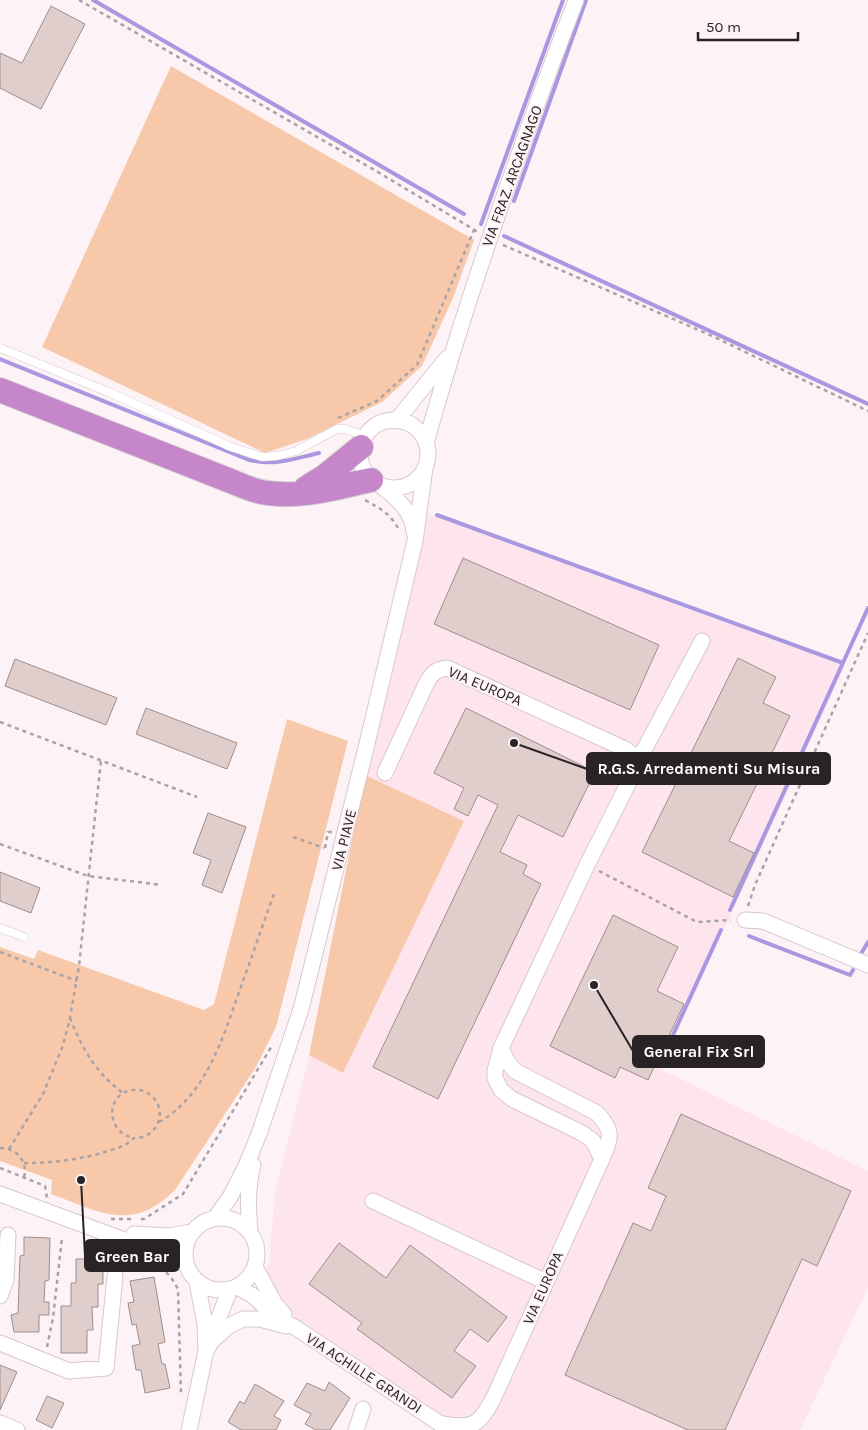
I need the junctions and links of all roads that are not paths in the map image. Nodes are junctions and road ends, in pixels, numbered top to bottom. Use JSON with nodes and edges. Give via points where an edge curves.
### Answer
{"nodes":[{"id":1,"x":576,"y":0,"type":"edge"},
{"id":2,"x":0,"y":348,"type":"edge"},
{"id":3,"x":451,"y":353,"type":"junction"},
{"id":4,"x":0,"y":390,"type":"edge"},
{"id":5,"x":396,"y":421,"type":"junction"},
{"id":6,"x":363,"y":442,"type":"junction"},
{"id":7,"x":426,"y":444,"type":"junction"},
{"id":8,"x":425,"y":468,"type":"junction"},
{"id":9,"x":369,"y":483,"type":"junction"},
{"id":10,"x":296,"y":494,"type":"junction"},
{"id":11,"x":409,"y":539,"type":"junction"},
{"id":12,"x":702,"y":641,"type":"dead end"},
{"id":13,"x":636,"y":759,"type":"junction"},
{"id":14,"x":386,"y":774,"type":"dead end"},
{"id":15,"x":745,"y":920,"type":"road end"},
{"id":16,"x":0,"y":928,"type":"edge"},
{"id":17,"x":24,"y":937,"type":"dead end"},
{"id":18,"x":868,"y":965,"type":"edge"},
{"id":19,"x":501,"y":1048,"type":"junction"},
{"id":20,"x":259,"y":1134,"type":"junction"},
{"id":21,"x":602,"y":1159,"type":"junction"},
{"id":22,"x":0,"y":1194,"type":"edge"},
{"id":23,"x":373,"y":1201,"type":"dead end"},
{"id":24,"x":215,"y":1218,"type":"junction"},
{"id":25,"x":81,"y":1224,"type":"junction"},
{"id":26,"x":191,"y":1232,"type":"junction"},
{"id":27,"x":250,"y":1232,"type":"junction"},
{"id":28,"x":8,"y":1235,"type":"dead end"},
{"id":29,"x":186,"y":1264,"type":"junction"},
{"id":30,"x":255,"y":1266,"type":"junction"},
{"id":31,"x":116,"y":1276,"type":"dead end"},
{"id":32,"x":197,"y":1282,"type":"junction"},
{"id":33,"x":546,"y":1282,"type":"junction"},
{"id":34,"x":233,"y":1288,"type":"junction"},
{"id":35,"x":0,"y":1296,"type":"edge"},
{"id":36,"x":296,"y":1328,"type":"junction"},
{"id":37,"x":0,"y":1343,"type":"edge"},
{"id":38,"x":209,"y":1346,"type":"junction"},
{"id":39,"x":363,"y":1409,"type":"dead end"},
{"id":40,"x":0,"y":1423,"type":"edge"},
{"id":41,"x":484,"y":1423,"type":"edge"},
{"id":42,"x":449,"y":1428,"type":"edge"},
{"id":43,"x":17,"y":1430,"type":"edge"},
{"id":44,"x":189,"y":1430,"type":"edge"},
{"id":45,"x":356,"y":1430,"type":"edge"}],
"edges":[{"from":1,"to":3,"type":"street","name":"VIA FRAZ. ARCAGNAGO"},
{"from":2,"to":6,"type":"lane","via":[[231,447],[262,457],[296,451],[337,429],[345,428]]},
{"from":3,"to":5,"type":"street"},
{"from":3,"to":7,"type":"street","name":"VIA FRAZ. ARCAGNAGO"},
{"from":4,"to":10,"type":"highway","via":[[251,489]]},
{"from":5,"to":6,"type":"street","via":[[378,424]]},
{"from":5,"to":7,"type":"street","via":[[414,428]]},
{"from":6,"to":9,"type":"street","name":"VIA PIAVE","via":[[362,465]]},
{"from":6,"to":10,"type":"highway","via":[[324,477]]},
{"from":7,"to":8,"type":"street","name":"VIA PIAVE"},
{"from":8,"to":9,"type":"street","via":[[406,486],[390,488]]},
{"from":8,"to":11,"type":"street","name":"VIA PIAVE"},
{"from":9,"to":10,"type":"highway"},
{"from":9,"to":11,"type":"street","name":"VIA PIAVE","via":[[397,499],[409,513],[414,524]]},
{"from":11,"to":20,"type":"street","name":"VIA PIAVE","via":[[304,1000]]},
{"from":12,"to":13,"type":"street","via":[[644,750]]},
{"from":13,"to":14,"type":"street","name":"VIA EUROPA","via":[[623,748],[447,668],[440,668],[426,682]]},
{"from":13,"to":19,"type":"street","via":[[637,766]]},
{"from":15,"to":18,"type":"street","via":[[763,921]]},
{"from":16,"to":17,"type":"lane"},
{"from":19,"to":21,"type":"street","via":[[495,1071],[501,1090],[512,1099],[582,1133],[593,1141]]},
{"from":19,"to":21,"type":"street","name":"VIA EUROPA","via":[[506,1061],[515,1070],[597,1113],[606,1122],[608,1144]]},
{"from":20,"to":24,"type":"street","name":"VIA PIAVE","via":[[230,1197]]},
{"from":20,"to":27,"type":"street","name":"VIA PIAVE","via":[[248,1184]]},
{"from":21,"to":33,"type":"street","name":"VIA EUROPA"},
{"from":22,"to":25,"type":"street"},
{"from":23,"to":33,"type":"street"},
{"from":24,"to":26,"type":"street","name":"VIA PIAVE"},
{"from":24,"to":27,"type":"street","via":[[233,1220]]},
{"from":25,"to":26,"type":"street","via":[[147,1236]]},
{"from":25,"to":29,"type":"street","via":[[154,1247]]},
{"from":26,"to":29,"type":"street","via":[[185,1245]]},
{"from":27,"to":30,"type":"street","name":"VIA PIAVE","via":[[256,1247]]},
{"from":28,"to":35,"type":"street","via":[[6,1280]]},
{"from":29,"to":32,"type":"street"},
{"from":30,"to":34,"type":"street","via":[[247,1279]]},
{"from":30,"to":36,"type":"street","name":"VIA ACHILLE GRANDI","via":[[276,1304]]},
{"from":31,"to":37,"type":"street","via":[[106,1368],[68,1371]]},
{"from":32,"to":34,"type":"street","via":[[211,1289]]},
{"from":32,"to":38,"type":"street"},
{"from":33,"to":41,"type":"street","name":"VIA EUROPA"},
{"from":34,"to":36,"type":"street","name":"VIA ACHILLE GRANDI","via":[[252,1295],[276,1317]]},
{"from":34,"to":38,"type":"street"},
{"from":36,"to":38,"type":"street","name":"VIA ACHILLE GRANDI","via":[[260,1319],[243,1319],[230,1326]]},
{"from":36,"to":42,"type":"street","name":"VIA ACHILLE GRANDI"},
{"from":38,"to":44,"type":"street"},
{"from":39,"to":45,"type":"street"},
{"from":40,"to":43,"type":"street"},
{"from":41,"to":42,"type":"street","name":"VIA ACHILLE GRANDI"}]}
